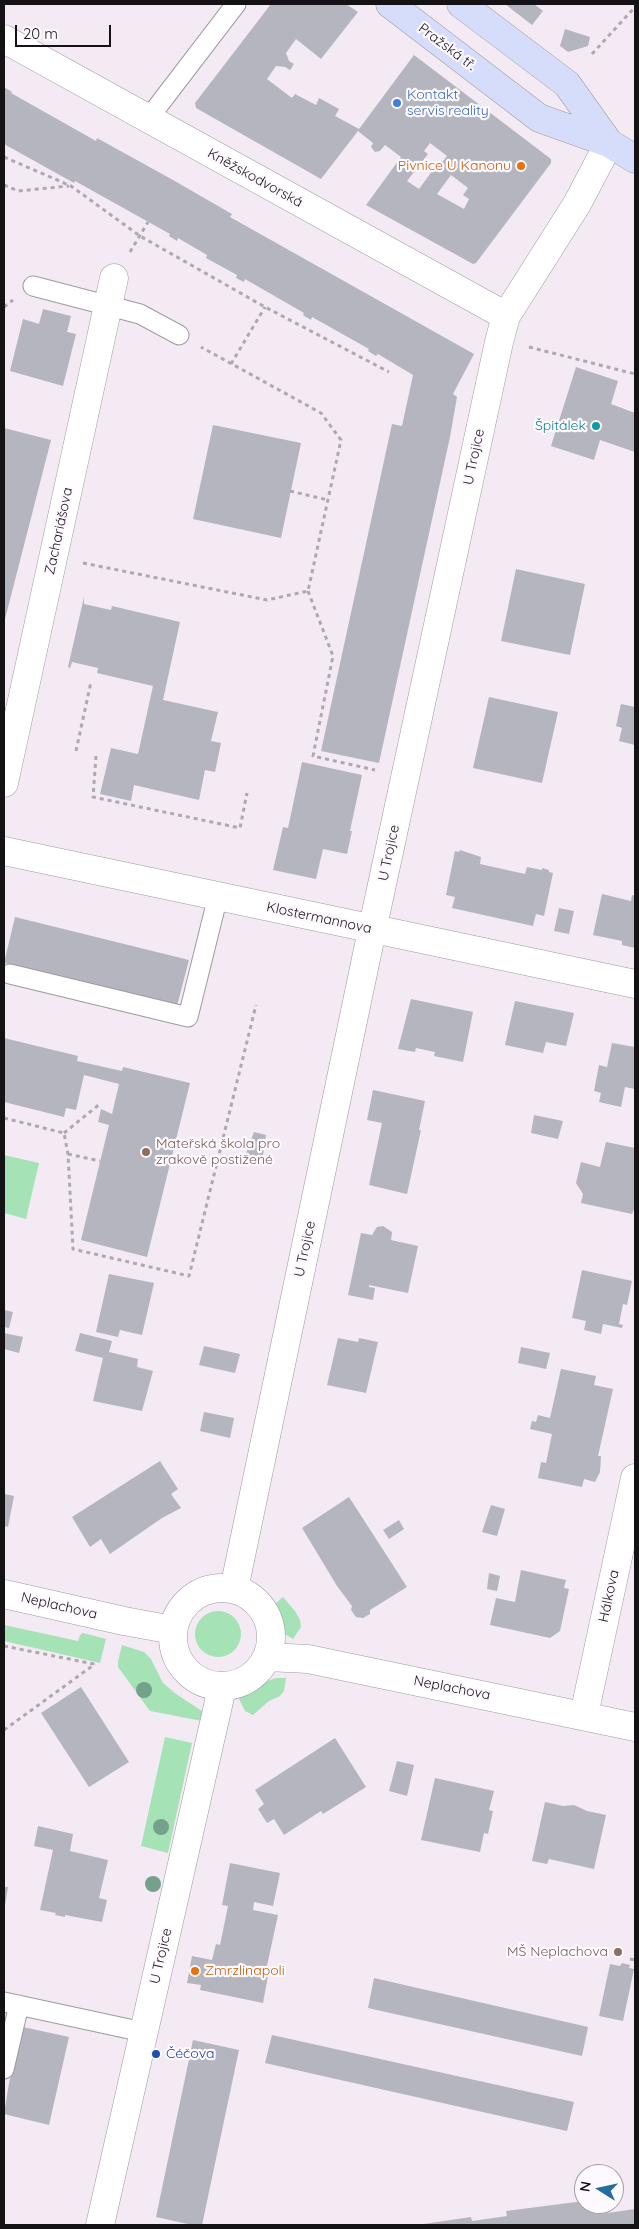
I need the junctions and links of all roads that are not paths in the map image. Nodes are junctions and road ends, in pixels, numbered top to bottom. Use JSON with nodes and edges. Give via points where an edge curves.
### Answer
{"nodes":[{"id":1,"x":236,"y":4,"type":"edge"},
{"id":2,"x":390,"y":4,"type":"edge"},
{"id":3,"x":461,"y":4,"type":"edge"},
{"id":4,"x":4,"y":39,"type":"edge"},
{"id":5,"x":148,"y":119,"type":"junction"},
{"id":6,"x":609,"y":143,"type":"junction"},
{"id":7,"x":635,"y":159,"type":"edge"},
{"id":8,"x":114,"y":278,"type":"dead end"},
{"id":9,"x":33,"y":286,"type":"dead end"},
{"id":10,"x":108,"y":306,"type":"junction"},
{"id":11,"x":506,"y":316,"type":"junction"},
{"id":12,"x":179,"y":335,"type":"road end"},
{"id":13,"x":4,"y":783,"type":"edge"},
{"id":14,"x":4,"y":851,"type":"edge"},
{"id":15,"x":218,"y":896,"type":"junction"},
{"id":16,"x":372,"y":929,"type":"junction"},
{"id":17,"x":10,"y":974,"type":"dead end"},
{"id":18,"x":635,"y":984,"type":"edge"},
{"id":19,"x":635,"y":1478,"type":"edge"},
{"id":20,"x":234,"y":1589,"type":"junction"},
{"id":21,"x":4,"y":1594,"type":"edge"},
{"id":22,"x":173,"y":1630,"type":"junction"},
{"id":23,"x":267,"y":1657,"type":"junction"},
{"id":24,"x":222,"y":1688,"type":"junction"},
{"id":25,"x":584,"y":1715,"type":"junction"},
{"id":26,"x":635,"y":1727,"type":"edge"},
{"id":27,"x":11,"y":2004,"type":"edge"},
{"id":28,"x":143,"y":2032,"type":"junction"},
{"id":29,"x":4,"y":2069,"type":"edge"},
{"id":30,"x":100,"y":2225,"type":"edge"}],
"edges":[{"from":1,"to":5,"type":"lane"},
{"from":2,"to":6,"type":"street","name":"Pražská tř.","via":[[540,118]]},
{"from":3,"to":6,"type":"street","name":"Pražská tř.","via":[[567,84]]},
{"from":4,"to":5,"type":"street","name":"Kněžskodvorská"},
{"from":5,"to":11,"type":"street","name":"Kněžskodvorská"},
{"from":6,"to":7,"type":"street","name":"Pražská tř."},
{"from":6,"to":11,"type":"street","name":"U Trojice","via":[[577,204]]},
{"from":8,"to":10,"type":"street","name":"Zachariášova"},
{"from":9,"to":10,"type":"lane"},
{"from":10,"to":12,"type":"lane","via":[[140,314]]},
{"from":10,"to":13,"type":"street","name":"Zachariášova"},
{"from":11,"to":16,"type":"street","name":"U Trojice"},
{"from":14,"to":15,"type":"street","name":"Klostermannova"},
{"from":15,"to":16,"type":"street","name":"Klostermannova"},
{"from":15,"to":17,"type":"lane","via":[[188,1017]]},
{"from":16,"to":18,"type":"street","name":"Klostermannova"},
{"from":16,"to":20,"type":"street","name":"U Trojice"},
{"from":19,"to":25,"type":"street","name":"Hálkova"},
{"from":20,"to":22,"type":"street","via":[[202,1592],[188,1601],[178,1614]]},
{"from":20,"to":23,"type":"street","via":[[247,1594],[266,1615],[270,1628]]},
{"from":21,"to":22,"type":"street","name":"Neplachova"},
{"from":22,"to":24,"type":"street","via":[[173,1646],[188,1674]]},
{"from":23,"to":24,"type":"street","via":[[247,1680]]},
{"from":23,"to":25,"type":"street","name":"Neplachova","via":[[308,1659]]},
{"from":24,"to":28,"type":"street","name":"U Trojice"},
{"from":25,"to":26,"type":"street","name":"Neplachova"},
{"from":27,"to":28,"type":"lane"},
{"from":27,"to":29,"type":"lane"},
{"from":28,"to":30,"type":"street","name":"U Trojice"}]}
